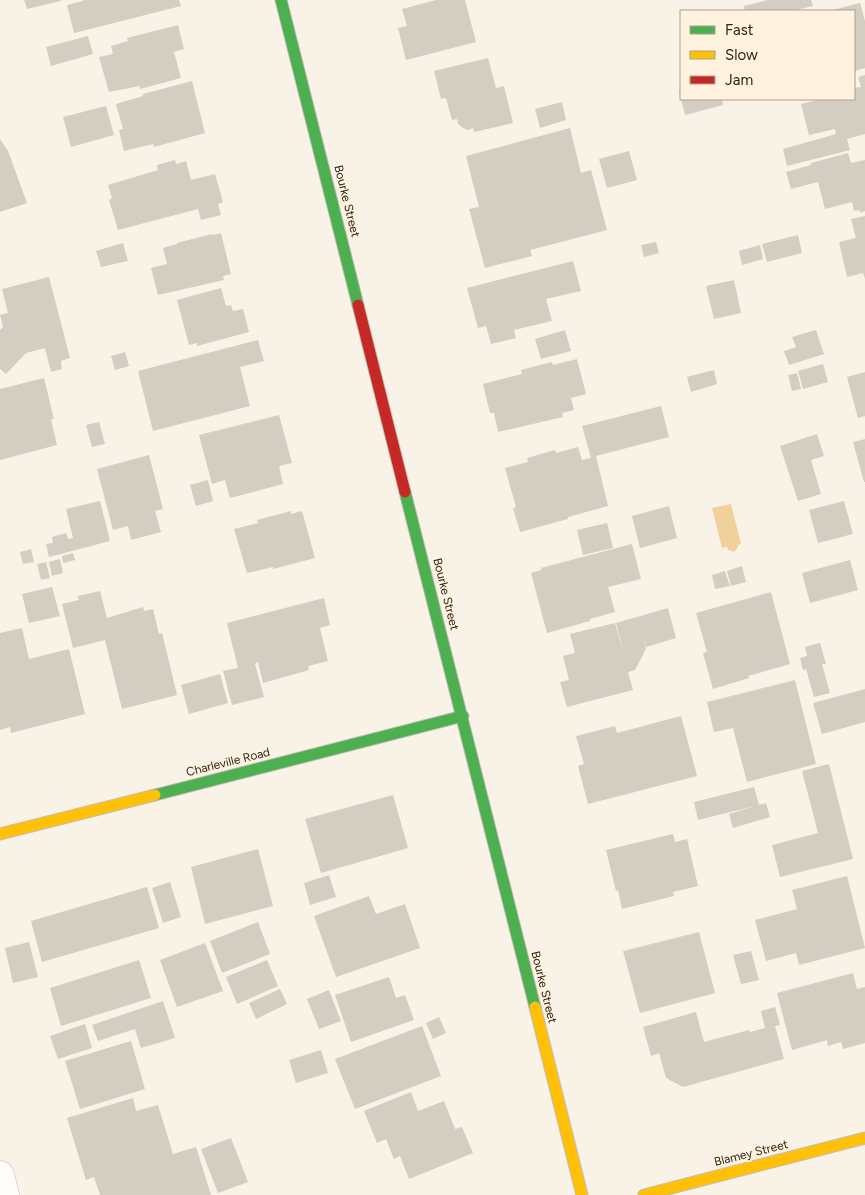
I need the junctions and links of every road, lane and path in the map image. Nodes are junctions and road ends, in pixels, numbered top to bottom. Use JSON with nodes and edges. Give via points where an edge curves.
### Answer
{"nodes":[{"id":1,"x":282,"y":0,"type":"edge"},
{"id":2,"x":462,"y":716,"type":"junction"},
{"id":3,"x":0,"y":834,"type":"edge"},
{"id":4,"x":865,"y":1138,"type":"edge"},
{"id":5,"x":0,"y":1175,"type":"edge"},
{"id":6,"x":5,"y":1195,"type":"edge"},
{"id":7,"x":582,"y":1195,"type":"edge"},
{"id":8,"x":644,"y":1195,"type":"edge"}],
"edges":[{"from":1,"to":2,"type":"main road","name":"Bourke Street"},
{"from":2,"to":3,"type":"main road","name":"Charleville Road"},
{"from":2,"to":7,"type":"main road","name":"Bourke Street"},
{"from":4,"to":8,"type":"main road","name":"Blamey Street"},
{"from":5,"to":6,"type":"street"}]}
